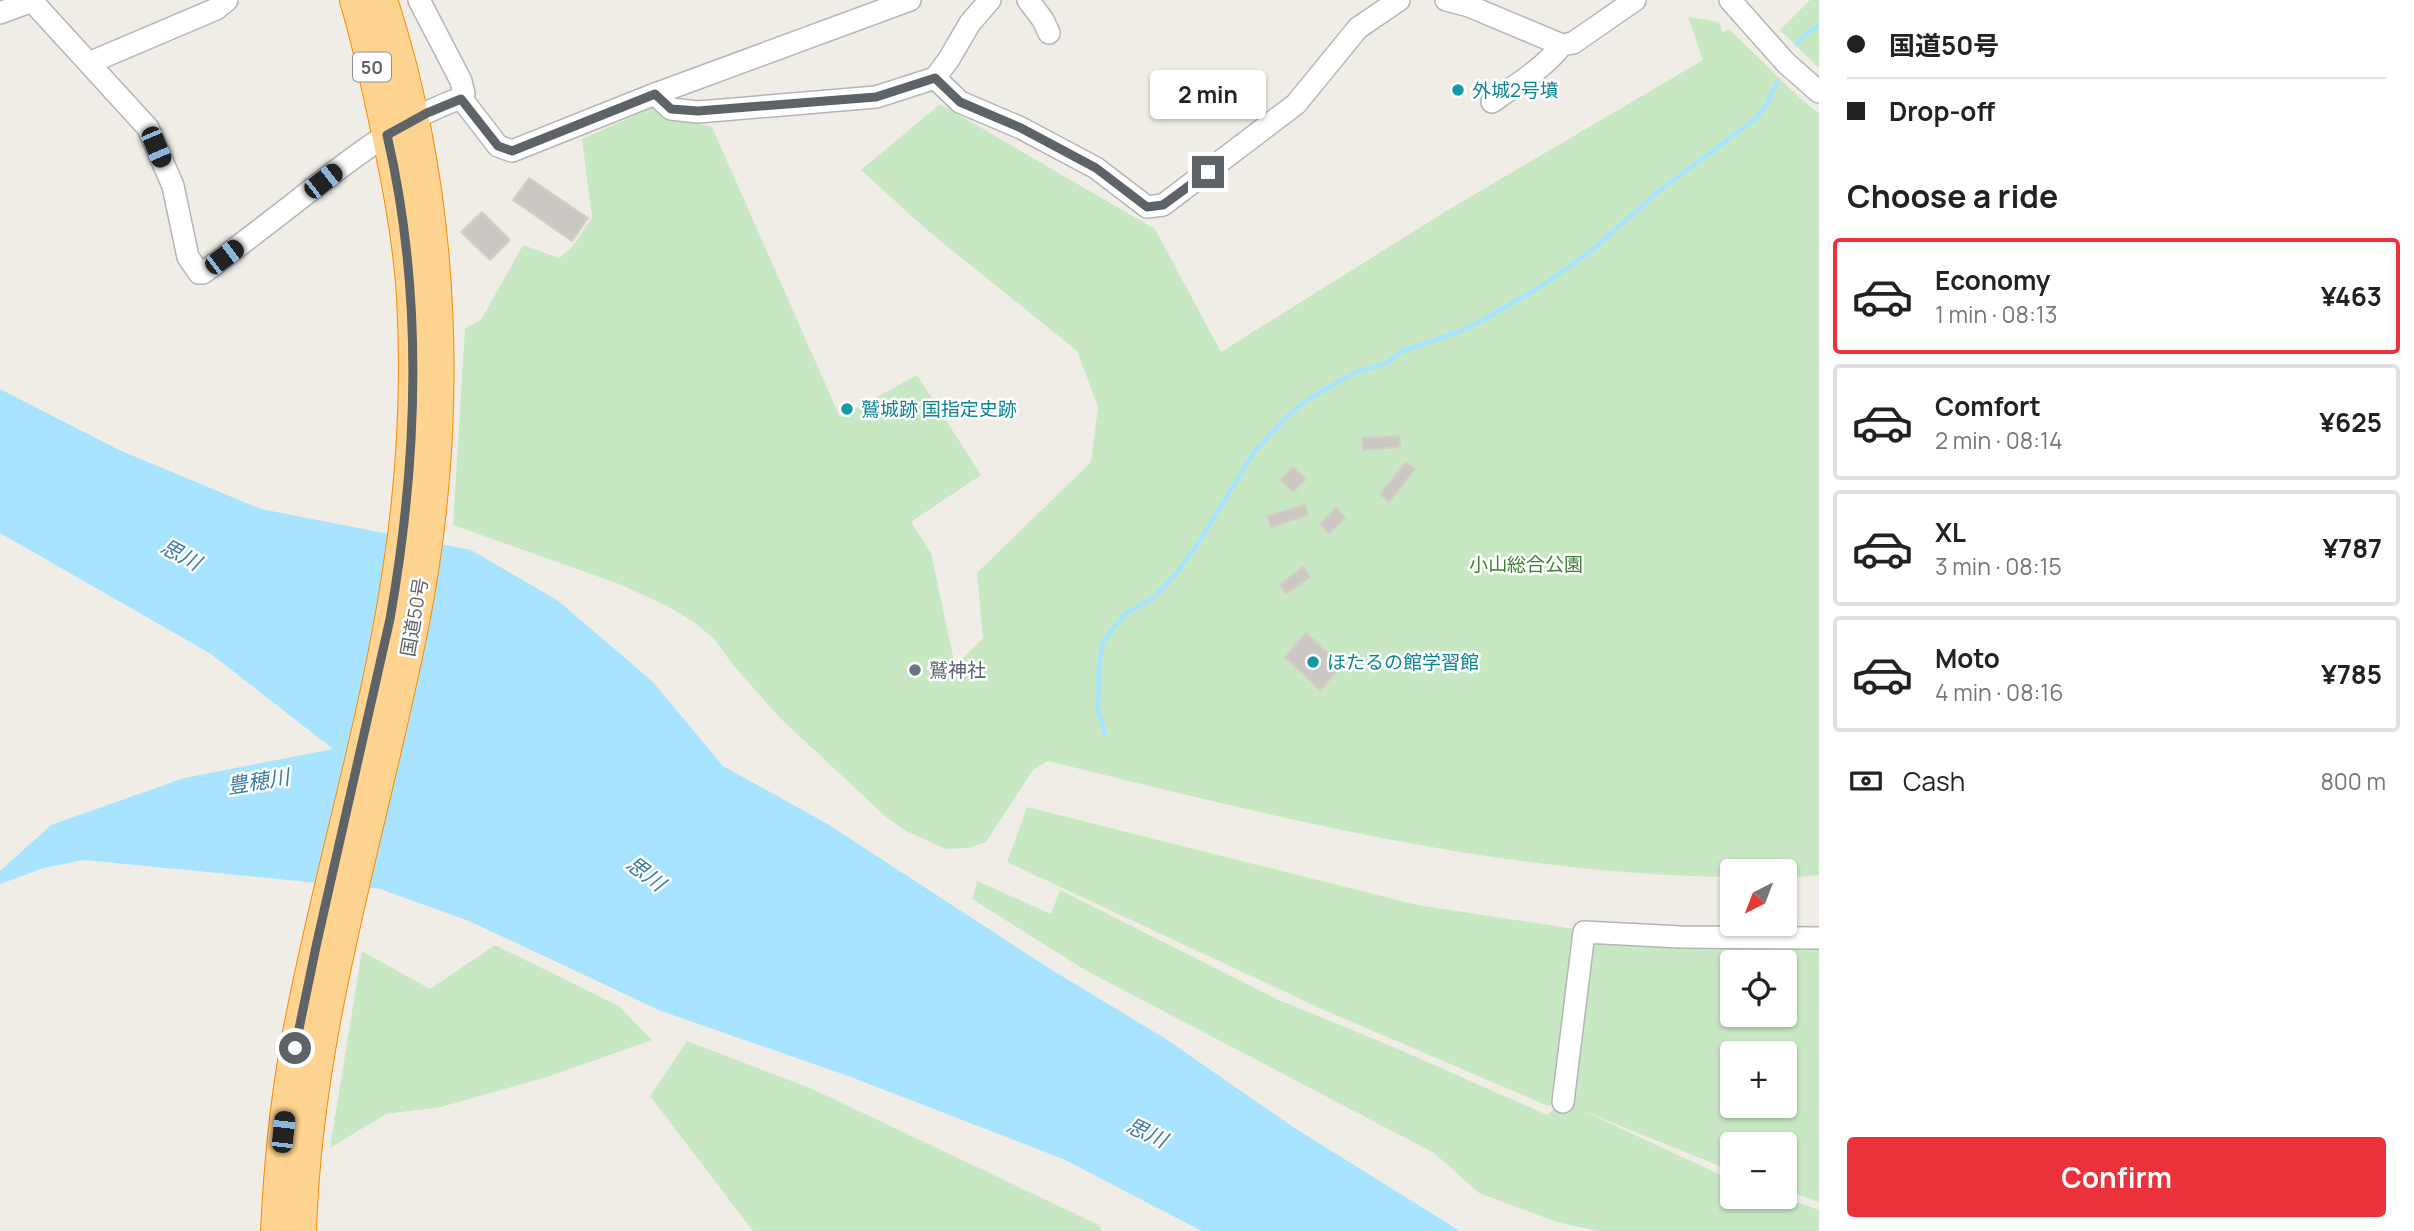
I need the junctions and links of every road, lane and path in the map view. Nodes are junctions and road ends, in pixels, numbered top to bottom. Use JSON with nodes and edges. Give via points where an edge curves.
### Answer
{"nodes":[{"id":1,"x":33,"y":0,"type":"edge"},
{"id":2,"x":227,"y":0,"type":"edge"},
{"id":3,"x":355,"y":0,"type":"edge"},
{"id":4,"x":382,"y":0,"type":"edge"},
{"id":5,"x":419,"y":0,"type":"edge"},
{"id":6,"x":910,"y":0,"type":"edge"},
{"id":7,"x":990,"y":0,"type":"edge"},
{"id":8,"x":1028,"y":0,"type":"edge"},
{"id":9,"x":1399,"y":0,"type":"edge"},
{"id":10,"x":1446,"y":0,"type":"edge"},
{"id":11,"x":1635,"y":0,"type":"edge"},
{"id":12,"x":1757,"y":0,"type":"edge"},
{"id":13,"x":878,"y":6,"type":"edge"},
{"id":14,"x":1736,"y":7,"type":"edge"},
{"id":15,"x":0,"y":13,"type":"edge"},
{"id":16,"x":1049,"y":33,"type":"dead end"},
{"id":17,"x":1562,"y":45,"type":"junction"},
{"id":18,"x":89,"y":63,"type":"junction"},
{"id":19,"x":935,"y":78,"type":"junction"},
{"id":20,"x":1819,"y":92,"type":"edge"},
{"id":21,"x":655,"y":94,"type":"junction"},
{"id":22,"x":461,"y":99,"type":"junction"},
{"id":23,"x":1492,"y":102,"type":"dead end"},
{"id":24,"x":414,"y":119,"type":"junction"},
{"id":25,"x":387,"y":135,"type":"junction"},
{"id":26,"x":426,"y":371,"type":"junction"},
{"id":27,"x":1819,"y":938,"type":"edge"},
{"id":28,"x":1563,"y":1102,"type":"dead end"},
{"id":29,"x":276,"y":1231,"type":"edge"},
{"id":30,"x":301,"y":1231,"type":"edge"}],
"edges":[{"from":1,"to":15,"type":"street"},
{"from":1,"to":18,"type":"street"},
{"from":2,"to":18,"type":"street","via":[[216,9]]},
{"from":3,"to":25,"type":"highway","name":"国道50号","number":"50"},
{"from":4,"to":24,"type":"highway","name":"国道50号","number":"50"},
{"from":5,"to":22,"type":"street","via":[[461,81]]},
{"from":6,"to":13,"type":"street"},
{"from":7,"to":19,"type":"street"},
{"from":8,"to":16,"type":"street"},
{"from":9,"to":19,"type":"street","via":[[1358,28],[1296,104],[1163,205],[1147,207],[1096,168],[960,102]]},
{"from":10,"to":17,"type":"street"},
{"from":11,"to":17,"type":"street","via":[[1573,43]]},
{"from":12,"to":14,"type":"street"},
{"from":13,"to":21,"type":"street"},
{"from":14,"to":20,"type":"street"},
{"from":17,"to":23,"type":"street"},
{"from":18,"to":25,"type":"street","via":[[148,128],[173,186],[188,257],[199,273]]},
{"from":19,"to":21,"type":"street","via":[[876,97],[698,111],[671,109]]},
{"from":21,"to":22,"type":"street","via":[[512,151],[498,146]]},
{"from":22,"to":24,"type":"street"},
{"from":24,"to":25,"type":"street"},
{"from":24,"to":26,"type":"highway","name":"国道50号","number":"50","via":[[431,230]]},
{"from":25,"to":26,"type":"highway","name":"国道50号","number":"50"},
{"from":26,"to":29,"type":"highway","name":"国道50号","number":"50","via":[[399,570],[298,1034],[282,1143]]},
{"from":26,"to":30,"type":"highway","name":"国道50号","number":"50","via":[[432,485],[422,576],[319,1051]]},
{"from":27,"to":28,"type":"street","via":[[1584,932]]}]}
